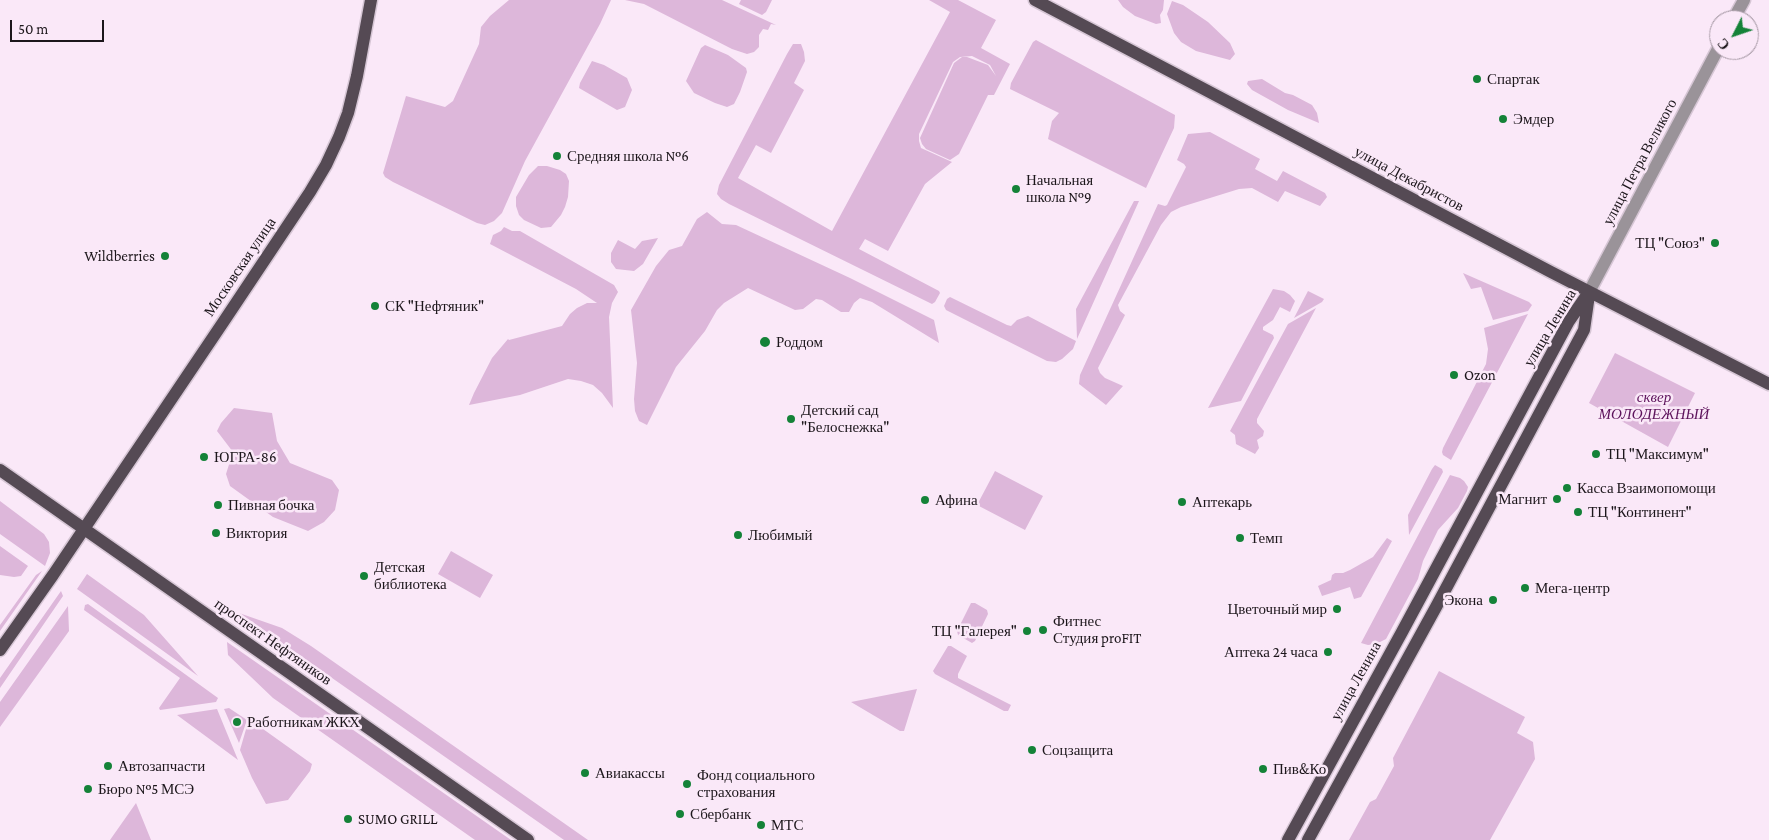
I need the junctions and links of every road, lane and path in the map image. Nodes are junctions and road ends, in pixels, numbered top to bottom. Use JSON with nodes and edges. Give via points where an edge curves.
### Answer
{"nodes":[{"id":1,"x":371,"y":0,"type":"edge"},
{"id":2,"x":1035,"y":0,"type":"edge"},
{"id":3,"x":1712,"y":60,"type":"edge"},
{"id":4,"x":1589,"y":292,"type":"junction"},
{"id":5,"x":1769,"y":384,"type":"edge"},
{"id":6,"x":0,"y":470,"type":"edge"},
{"id":7,"x":84,"y":529,"type":"junction"},
{"id":8,"x":1402,"y":632,"type":"junction"},
{"id":9,"x":1418,"y":640,"type":"junction"},
{"id":10,"x":0,"y":650,"type":"edge"},
{"id":11,"x":528,"y":840,"type":"edge"},
{"id":12,"x":1288,"y":840,"type":"edge"},
{"id":13,"x":1308,"y":840,"type":"edge"}],
"edges":[{"from":1,"to":7,"type":"main road","name":"Московская улица","via":[[348,113],[326,165]]},
{"from":2,"to":4,"type":"main road","name":"улица Декабристов"},
{"from":3,"to":4,"type":"street","name":"улица Петра Великого"},
{"from":4,"to":5,"type":"main road","name":"улица Декабристов"},
{"from":4,"to":8,"type":"main road","name":"улица Ленина","via":[[1569,321]]},
{"from":4,"to":9,"type":"main road","name":"улица Ленина","via":[[1584,330]]},
{"from":6,"to":7,"type":"main road","name":"проспект Нефтяников"},
{"from":7,"to":10,"type":"main road","name":"Московская улица"},
{"from":7,"to":11,"type":"main road","name":"проспект Нефтяников"},
{"from":8,"to":9,"type":"main road"},
{"from":8,"to":12,"type":"main road","name":"улица Ленина"},
{"from":9,"to":13,"type":"main road","name":"улица Ленина"}]}
